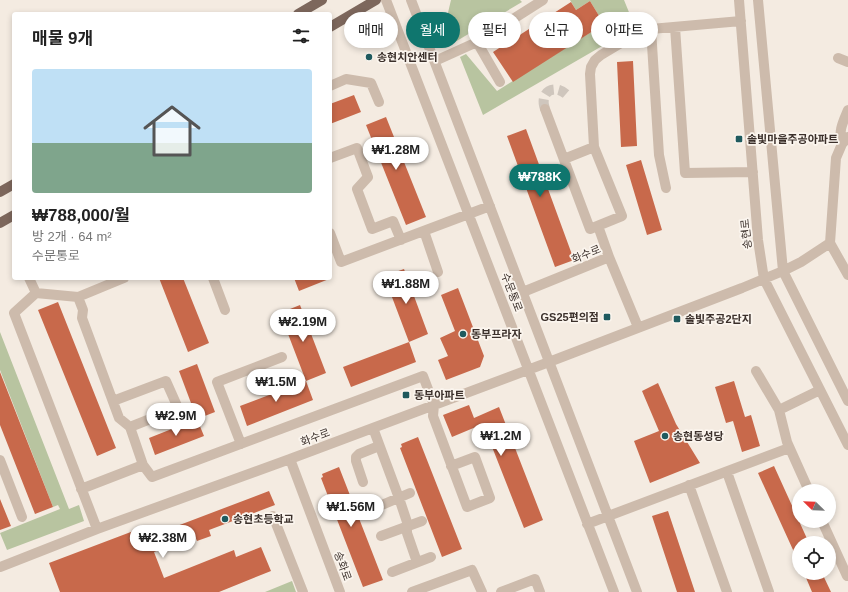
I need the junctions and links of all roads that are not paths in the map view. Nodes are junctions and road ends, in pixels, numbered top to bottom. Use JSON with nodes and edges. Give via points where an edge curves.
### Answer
{"nodes":[{"id":1,"x":322,"y":0,"type":"edge"},
{"id":2,"x":376,"y":0,"type":"edge"},
{"id":3,"x":386,"y":0,"type":"edge"},
{"id":4,"x":411,"y":0,"type":"edge"},
{"id":5,"x":543,"y":0,"type":"edge"},
{"id":6,"x":739,"y":0,"type":"edge"},
{"id":7,"x":758,"y":0,"type":"edge"},
{"id":8,"x":301,"y":12,"type":"edge"},
{"id":9,"x":521,"y":14,"type":"edge"},
{"id":10,"x":741,"y":21,"type":"junction"},
{"id":11,"x":332,"y":26,"type":"edge"},
{"id":12,"x":674,"y":27,"type":"junction"},
{"id":13,"x":658,"y":28,"type":"edge"},
{"id":14,"x":468,"y":46,"type":"edge"},
{"id":15,"x":480,"y":48,"type":"edge"},
{"id":16,"x":613,"y":48,"type":"edge"},
{"id":17,"x":652,"y":48,"type":"edge"},
{"id":18,"x":435,"y":61,"type":"junction"},
{"id":19,"x":500,"y":82,"type":"dead end"},
{"id":20,"x":332,"y":85,"type":"edge"},
{"id":21,"x":379,"y":102,"type":"dead end"},
{"id":22,"x":545,"y":109,"type":"tunnel mouth"},
{"id":23,"x":848,"y":110,"type":"edge"},
{"id":24,"x":845,"y":141,"type":"edge"},
{"id":25,"x":594,"y":147,"type":"junction"},
{"id":26,"x":332,"y":157,"type":"edge"},
{"id":27,"x":564,"y":159,"type":"junction"},
{"id":28,"x":753,"y":172,"type":"junction"},
{"id":29,"x":12,"y":185,"type":"edge"},
{"id":30,"x":666,"y":188,"type":"dead end"},
{"id":31,"x":0,"y":192,"type":"edge"},
{"id":32,"x":490,"y":206,"type":"junction"},
{"id":33,"x":469,"y":214,"type":"junction"},
{"id":34,"x":12,"y":216,"type":"edge"},
{"id":35,"x":0,"y":223,"type":"edge"},
{"id":36,"x":598,"y":226,"type":"junction"},
{"id":37,"x":424,"y":231,"type":"junction"},
{"id":38,"x":332,"y":238,"type":"edge"},
{"id":39,"x":401,"y":240,"type":"junction"},
{"id":40,"x":830,"y":243,"type":"junction"},
{"id":41,"x":609,"y":257,"type":"junction"},
{"id":42,"x":783,"y":271,"type":"junction"},
{"id":43,"x":438,"y":272,"type":"dead end"},
{"id":44,"x":848,"y":275,"type":"edge"},
{"id":45,"x":764,"y":279,"type":"junction"},
{"id":46,"x":30,"y":280,"type":"edge"},
{"id":47,"x":119,"y":280,"type":"edge"},
{"id":48,"x":214,"y":280,"type":"edge"},
{"id":49,"x":523,"y":292,"type":"junction"},
{"id":50,"x":36,"y":293,"type":"junction"},
{"id":51,"x":78,"y":297,"type":"junction"},
{"id":52,"x":225,"y":310,"type":"dead end"},
{"id":53,"x":638,"y":327,"type":"junction"},
{"id":54,"x":282,"y":357,"type":"dead end"},
{"id":55,"x":550,"y":362,"type":"junction"},
{"id":56,"x":528,"y":369,"type":"junction"},
{"id":57,"x":756,"y":371,"type":"dead end"},
{"id":58,"x":820,"y":390,"type":"junction"},
{"id":59,"x":113,"y":401,"type":"junction"},
{"id":60,"x":848,"y":401,"type":"edge"},
{"id":61,"x":434,"y":405,"type":"junction"},
{"id":62,"x":779,"y":410,"type":"junction"},
{"id":63,"x":130,"y":427,"type":"junction"},
{"id":64,"x":373,"y":428,"type":"junction"},
{"id":65,"x":241,"y":444,"type":"junction"},
{"id":66,"x":848,"y":445,"type":"edge"},
{"id":67,"x":379,"y":446,"type":"junction"},
{"id":68,"x":789,"y":448,"type":"junction"},
{"id":69,"x":290,"y":459,"type":"junction"},
{"id":70,"x":0,"y":460,"type":"edge"},
{"id":71,"x":143,"y":465,"type":"junction"},
{"id":72,"x":451,"y":466,"type":"junction"},
{"id":73,"x":727,"y":472,"type":"junction"},
{"id":74,"x":363,"y":482,"type":"dead end"},
{"id":75,"x":806,"y":484,"type":"edge"},
{"id":76,"x":689,"y":486,"type":"junction"},
{"id":77,"x":81,"y":489,"type":"junction"},
{"id":78,"x":410,"y":493,"type":"dead end"},
{"id":79,"x":399,"y":498,"type":"junction"},
{"id":80,"x":377,"y":507,"type":"dead end"},
{"id":81,"x":273,"y":516,"type":"dead end"},
{"id":82,"x":608,"y":516,"type":"junction"},
{"id":83,"x":22,"y":517,"type":"dead end"},
{"id":84,"x":422,"y":520,"type":"dead end"},
{"id":85,"x":588,"y":524,"type":"junction"},
{"id":86,"x":407,"y":526,"type":"junction"},
{"id":87,"x":825,"y":528,"type":"edge"},
{"id":88,"x":97,"y":529,"type":"junction"},
{"id":89,"x":381,"y":536,"type":"dead end"},
{"id":90,"x":431,"y":557,"type":"dead end"},
{"id":91,"x":417,"y":562,"type":"junction"},
{"id":92,"x":0,"y":567,"type":"edge"},
{"id":93,"x":392,"y":572,"type":"dead end"},
{"id":94,"x":848,"y":576,"type":"edge"},
{"id":95,"x":303,"y":592,"type":"edge"},
{"id":96,"x":340,"y":592,"type":"edge"},
{"id":97,"x":412,"y":592,"type":"edge"},
{"id":98,"x":482,"y":592,"type":"edge"},
{"id":99,"x":501,"y":592,"type":"edge"},
{"id":100,"x":540,"y":592,"type":"edge"},
{"id":101,"x":614,"y":592,"type":"edge"},
{"id":102,"x":637,"y":592,"type":"edge"},
{"id":103,"x":727,"y":592,"type":"edge"},
{"id":104,"x":769,"y":592,"type":"edge"}],
"edges":[{"from":1,"to":8,"type":"main road"},
{"from":2,"to":11,"type":"main road"},
{"from":3,"to":33,"type":"street","name":"수문통로"},
{"from":4,"to":18,"type":"street","name":"수문통로"},
{"from":5,"to":9,"type":"street"},
{"from":6,"to":10,"type":"street","name":"송현로"},
{"from":7,"to":42,"type":"street"},
{"from":10,"to":12,"type":"street"},
{"from":10,"to":28,"type":"street","name":"송현로"},
{"from":12,"to":13,"type":"street"},
{"from":12,"to":28,"type":"street","via":[[685,173]]},
{"from":14,"to":18,"type":"street"},
{"from":15,"to":19,"type":"street"},
{"from":16,"to":25,"type":"street","via":[[595,60],[591,67]]},
{"from":17,"to":30,"type":"street","via":[[659,155]]},
{"from":18,"to":32,"type":"street","name":"수문통로"},
{"from":20,"to":21,"type":"street","via":[[346,79],[371,83]]},
{"from":22,"to":27,"type":"street"},
{"from":23,"to":24,"type":"street","via":[[840,128],[840,136]]},
{"from":24,"to":40,"type":"street","via":[[836,158]]},
{"from":25,"to":27,"type":"street"},
{"from":25,"to":36,"type":"street","via":[[622,216]]},
{"from":26,"to":39,"type":"street","via":[[357,148],[368,177],[357,189],[372,228],[393,220]]},
{"from":27,"to":36,"type":"street","via":[[590,229]]},
{"from":28,"to":45,"type":"street","name":"송현로"},
{"from":29,"to":31,"type":"main road"},
{"from":32,"to":33,"type":"street"},
{"from":32,"to":49,"type":"street","name":"수문통로"},
{"from":33,"to":37,"type":"street"},
{"from":33,"to":56,"type":"street","name":"수문통로"},
{"from":34,"to":35,"type":"main road"},
{"from":36,"to":41,"type":"street"},
{"from":37,"to":39,"type":"street"},
{"from":37,"to":43,"type":"street"},
{"from":38,"to":39,"type":"street","via":[[341,262]]},
{"from":40,"to":42,"type":"street","name":"화수로"},
{"from":40,"to":44,"type":"street"},
{"from":41,"to":49,"type":"street","name":"화수로"},
{"from":41,"to":53,"type":"street","name":"화수로"},
{"from":42,"to":45,"type":"street","name":"화수로"},
{"from":42,"to":60,"type":"street"},
{"from":45,"to":53,"type":"street","name":"화수로"},
{"from":45,"to":58,"type":"street","name":"송현로"},
{"from":46,"to":50,"type":"street"},
{"from":47,"to":51,"type":"street"},
{"from":48,"to":52,"type":"street"},
{"from":49,"to":55,"type":"street","name":"수문통로"},
{"from":50,"to":51,"type":"street"},
{"from":50,"to":77,"type":"street","via":[[14,313]]},
{"from":51,"to":59,"type":"street","via":[[86,312],[82,318]]},
{"from":53,"to":55,"type":"street","name":"화수로"},
{"from":54,"to":65,"type":"street","via":[[217,382]]},
{"from":55,"to":56,"type":"street","name":"화수로"},
{"from":55,"to":82,"type":"street","name":"수문통로"},
{"from":56,"to":61,"type":"street","name":"화수로"},
{"from":56,"to":85,"type":"street","name":"수문통로"},
{"from":57,"to":62,"type":"street"},
{"from":58,"to":62,"type":"street"},
{"from":58,"to":66,"type":"street","name":"송현로"},
{"from":59,"to":63,"type":"street","via":[[119,418]]},
{"from":59,"to":63,"type":"street","via":[[166,381],[178,408]]},
{"from":61,"to":64,"type":"street","name":"화수로"},
{"from":61,"to":65,"type":"street","via":[[423,376]]},
{"from":61,"to":72,"type":"street","via":[[433,416]]},
{"from":62,"to":68,"type":"street"},
{"from":63,"to":71,"type":"street"},
{"from":64,"to":67,"type":"street"},
{"from":64,"to":69,"type":"street","name":"화수로"},
{"from":65,"to":71,"type":"street","via":[[152,477]]},
{"from":67,"to":74,"type":"street","via":[[356,457]]},
{"from":67,"to":79,"type":"street"},
{"from":68,"to":73,"type":"street"},
{"from":68,"to":75,"type":"street"},
{"from":69,"to":88,"type":"street","name":"화수로"},
{"from":69,"to":96,"type":"street","name":"송화로"},
{"from":70,"to":83,"type":"street"},
{"from":71,"to":77,"type":"street"},
{"from":72,"to":72,"type":"street","via":[[475,456],[490,498],[467,507]]},
{"from":73,"to":76,"type":"street"},
{"from":73,"to":104,"type":"street"},
{"from":76,"to":82,"type":"street"},
{"from":76,"to":103,"type":"street"},
{"from":77,"to":88,"type":"street"},
{"from":78,"to":79,"type":"street"},
{"from":79,"to":80,"type":"street"},
{"from":79,"to":86,"type":"street"},
{"from":81,"to":95,"type":"street"},
{"from":82,"to":85,"type":"street"},
{"from":82,"to":102,"type":"street","name":"수문통로"},
{"from":84,"to":86,"type":"street"},
{"from":85,"to":101,"type":"street","name":"수문통로"},
{"from":86,"to":89,"type":"street"},
{"from":86,"to":91,"type":"street"},
{"from":87,"to":94,"type":"street"},
{"from":88,"to":92,"type":"street","name":"화수로"},
{"from":90,"to":91,"type":"street"},
{"from":91,"to":93,"type":"street"},
{"from":97,"to":98,"type":"street","via":[[472,570]]},
{"from":99,"to":100,"type":"street","via":[[535,579]]}]}
